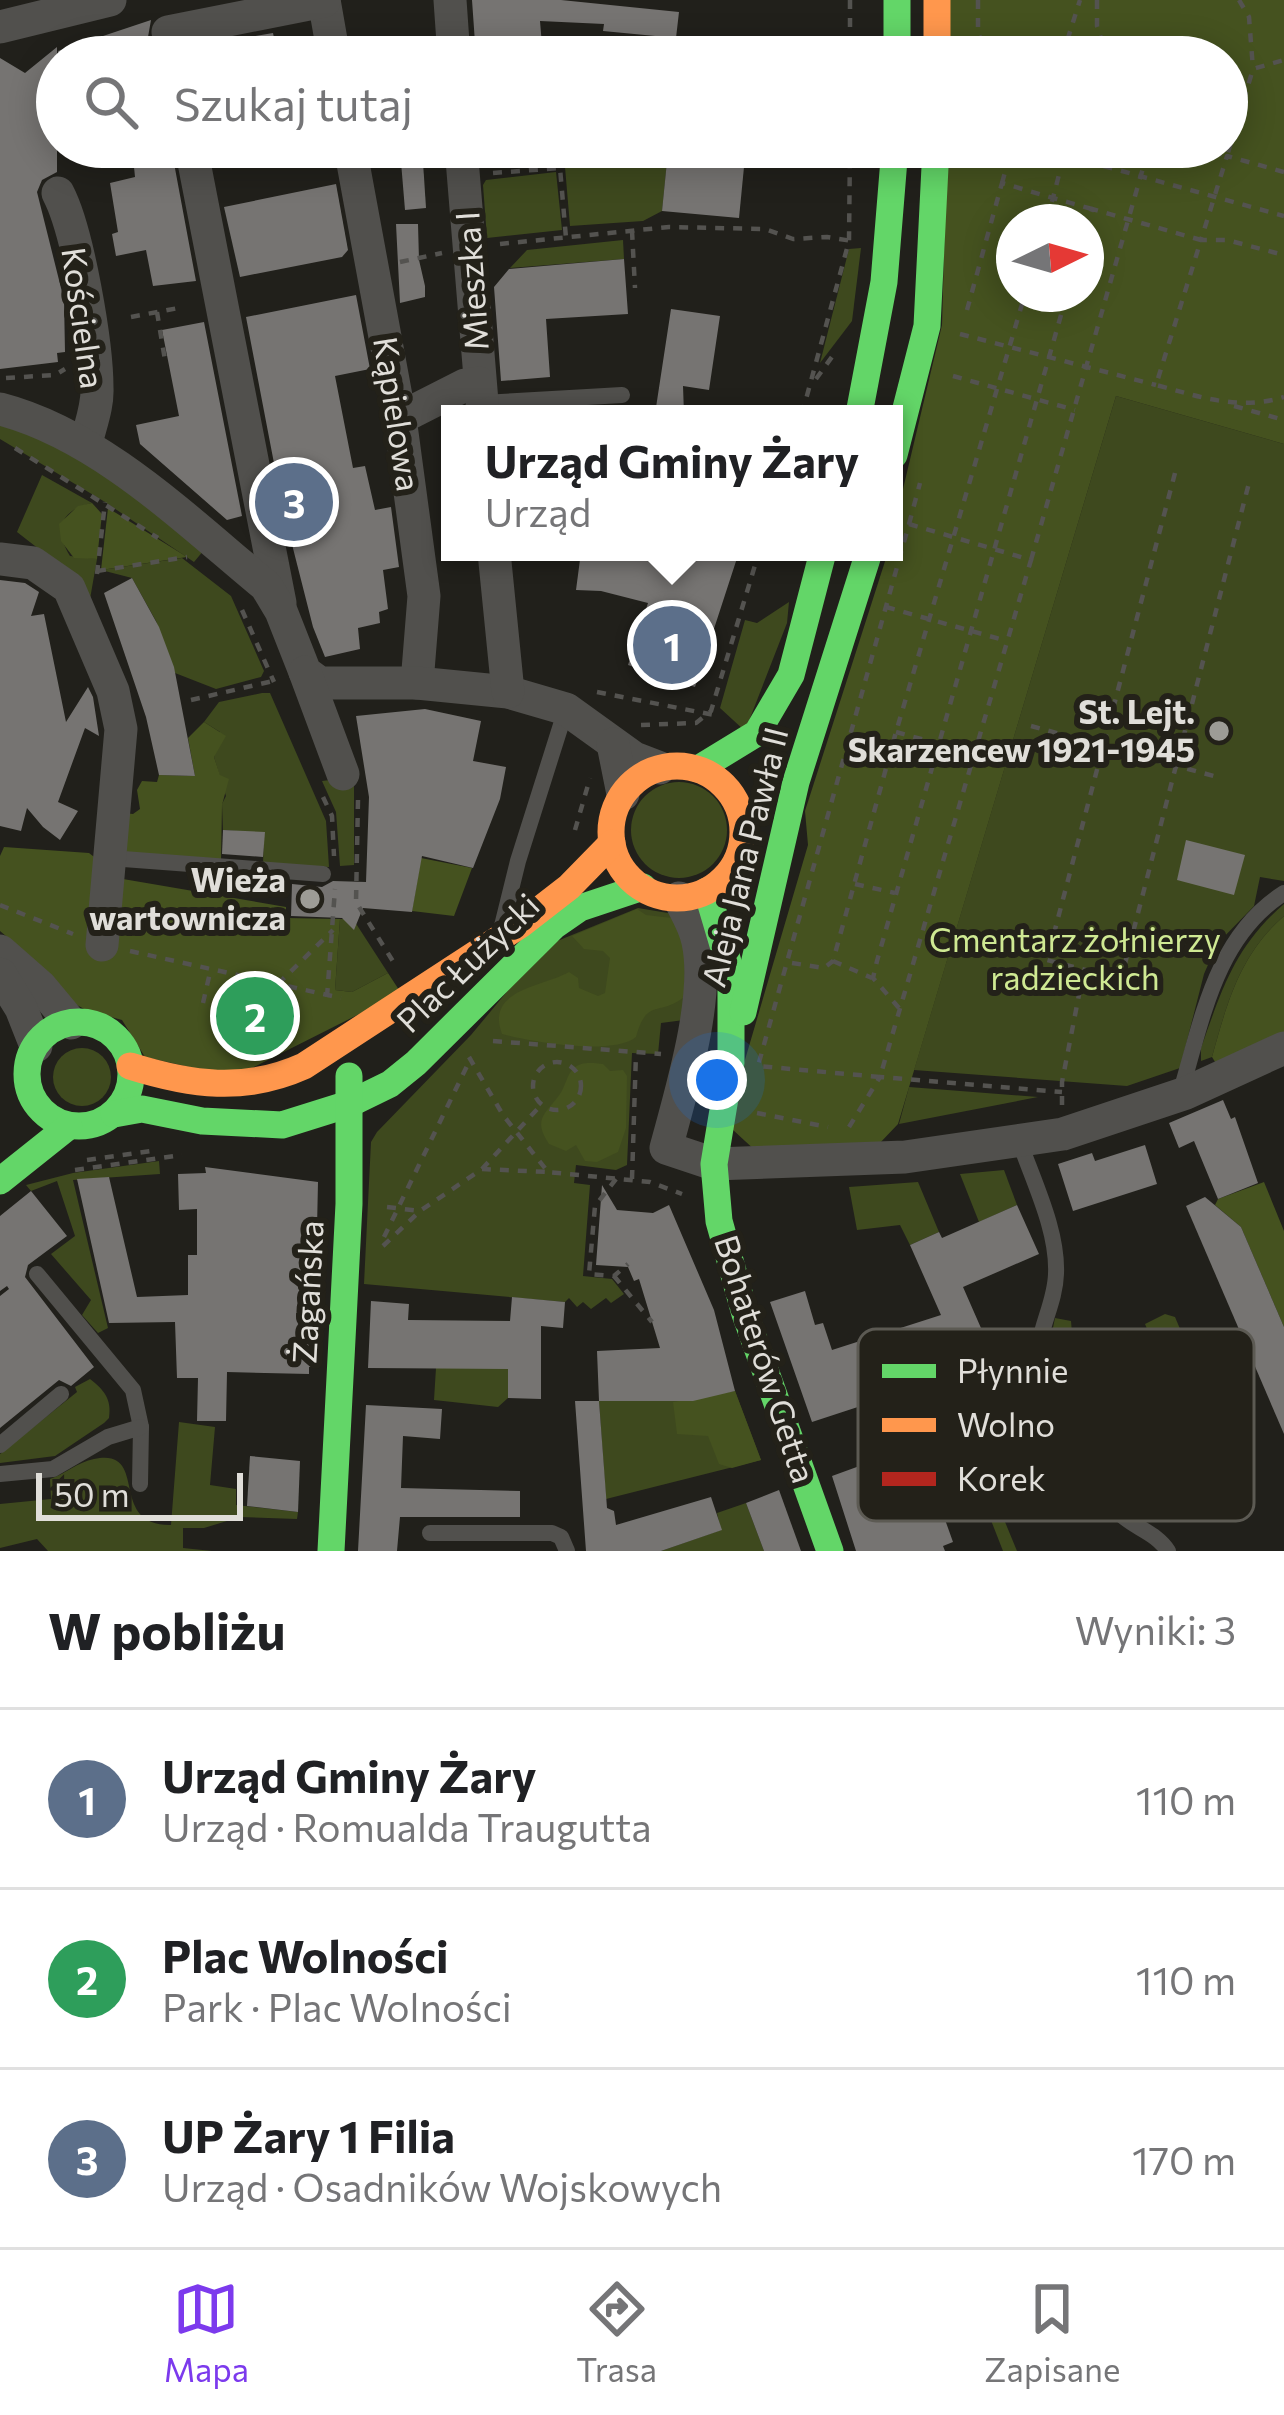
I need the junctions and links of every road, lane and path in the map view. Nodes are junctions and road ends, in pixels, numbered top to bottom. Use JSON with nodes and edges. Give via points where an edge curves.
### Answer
{"nodes":[{"id":1,"x":110,"y":0,"type":"edge"},
{"id":2,"x":450,"y":0,"type":"edge"},
{"id":3,"x":850,"y":0,"type":"edge"},
{"id":4,"x":897,"y":0,"type":"edge"},
{"id":5,"x":937,"y":0,"type":"edge"},
{"id":6,"x":978,"y":0,"type":"edge"},
{"id":7,"x":1080,"y":0,"type":"edge"},
{"id":8,"x":1097,"y":0,"type":"edge"},
{"id":9,"x":1239,"y":0,"type":"edge"},
{"id":10,"x":324,"y":1,"type":"edge"},
{"id":11,"x":0,"y":27,"type":"edge"},
{"id":12,"x":177,"y":36,"type":"edge"},
{"id":13,"x":330,"y":36,"type":"edge"},
{"id":14,"x":453,"y":36,"type":"edge"},
{"id":15,"x":850,"y":36,"type":"edge"},
{"id":16,"x":897,"y":36,"type":"edge"},
{"id":17,"x":937,"y":36,"type":"edge"},
{"id":18,"x":979,"y":36,"type":"edge"},
{"id":19,"x":1069,"y":36,"type":"edge"},
{"id":20,"x":1100,"y":36,"type":"edge"},
{"id":21,"x":1284,"y":60,"type":"edge"},
{"id":22,"x":1253,"y":69,"type":"junction"},
{"id":23,"x":1248,"y":86,"type":"edge"},
{"id":24,"x":1248,"y":162,"type":"edge"},
{"id":25,"x":195,"y":168,"type":"edge"},
{"id":26,"x":354,"y":168,"type":"edge"},
{"id":27,"x":463,"y":168,"type":"edge"},
{"id":28,"x":560,"y":168,"type":"edge"},
{"id":29,"x":850,"y":168,"type":"edge"},
{"id":30,"x":895,"y":168,"type":"edge"},
{"id":31,"x":936,"y":168,"type":"edge"},
{"id":32,"x":1006,"y":168,"type":"edge"},
{"id":33,"x":1061,"y":168,"type":"edge"},
{"id":34,"x":1119,"y":168,"type":"edge"},
{"id":35,"x":1143,"y":168,"type":"edge"},
{"id":36,"x":1223,"y":168,"type":"edge"},
{"id":37,"x":1284,"y":172,"type":"edge"},
{"id":38,"x":1141,"y":175,"type":"junction"},
{"id":39,"x":1002,"y":183,"type":"dead end"},
{"id":40,"x":58,"y":193,"type":"dead end"},
{"id":41,"x":1215,"y":195,"type":"junction"},
{"id":42,"x":1053,"y":198,"type":"junction"},
{"id":43,"x":1051,"y":204,"type":"edge"},
{"id":44,"x":1074,"y":204,"type":"edge"},
{"id":45,"x":1104,"y":213,"type":"edge"},
{"id":46,"x":1284,"y":216,"type":"edge"},
{"id":47,"x":1128,"y":220,"type":"junction"},
{"id":48,"x":632,"y":231,"type":"junction"},
{"id":49,"x":566,"y":238,"type":"junction"},
{"id":50,"x":1201,"y":240,"type":"junction"},
{"id":51,"x":849,"y":241,"type":"junction"},
{"id":52,"x":866,"y":242,"type":"dead end"},
{"id":53,"x":469,"y":247,"type":"junction"},
{"id":54,"x":1284,"y":256,"type":"edge"},
{"id":55,"x":372,"y":268,"type":"junction"},
{"id":56,"x":635,"y":288,"type":"dead end"},
{"id":57,"x":184,"y":307,"type":"dead end"},
{"id":58,"x":157,"y":312,"type":"junction"},
{"id":59,"x":1020,"y":312,"type":"edge"},
{"id":60,"x":1062,"y":312,"type":"edge"},
{"id":61,"x":131,"y":317,"type":"dead end"},
{"id":62,"x":960,"y":334,"type":"dead end"},
{"id":63,"x":1010,"y":347,"type":"junction"},
{"id":64,"x":1049,"y":358,"type":"junction"},
{"id":65,"x":165,"y":360,"type":"dead end"},
{"id":66,"x":70,"y":363,"type":"dead end"},
{"id":67,"x":1087,"y":368,"type":"junction"},
{"id":68,"x":947,"y":375,"type":"dead end"},
{"id":69,"x":0,"y":378,"type":"edge"},
{"id":70,"x":1156,"y":385,"type":"junction"},
{"id":71,"x":998,"y":389,"type":"junction"},
{"id":72,"x":622,"y":394,"type":"dead end"},
{"id":73,"x":1284,"y":397,"type":"edge"},
{"id":74,"x":481,"y":400,"type":"edge"},
{"id":75,"x":1037,"y":400,"type":"junction"},
{"id":76,"x":804,"y":405,"type":"edge"},
{"id":77,"x":861,"y":405,"type":"edge"},
{"id":78,"x":1228,"y":405,"type":"junction"},
{"id":79,"x":0,"y":409,"type":"edge"},
{"id":80,"x":1075,"y":410,"type":"junction"},
{"id":81,"x":400,"y":418,"type":"junction"},
{"id":82,"x":903,"y":420,"type":"edge"},
{"id":83,"x":1284,"y":420,"type":"edge"},
{"id":84,"x":0,"y":439,"type":"edge"},
{"id":85,"x":86,"y":444,"type":"junction"},
{"id":86,"x":1175,"y":473,"type":"dead end"},
{"id":87,"x":1250,"y":479,"type":"dead end"},
{"id":88,"x":953,"y":537,"type":"junction"},
{"id":89,"x":903,"y":546,"type":"edge"},
{"id":90,"x":994,"y":549,"type":"junction"},
{"id":91,"x":187,"y":557,"type":"junction"},
{"id":92,"x":0,"y":559,"type":"edge"},
{"id":93,"x":1031,"y":560,"type":"junction"},
{"id":94,"x":495,"y":561,"type":"edge"},
{"id":95,"x":756,"y":561,"type":"edge"},
{"id":96,"x":821,"y":561,"type":"edge"},
{"id":97,"x":866,"y":561,"type":"edge"},
{"id":98,"x":899,"y":561,"type":"edge"},
{"id":99,"x":194,"y":562,"type":"dead end"},
{"id":100,"x":97,"y":571,"type":"dead end"},
{"id":101,"x":886,"y":607,"type":"junction"},
{"id":102,"x":242,"y":610,"type":"dead end"},
{"id":103,"x":281,"y":611,"type":"junction"},
{"id":104,"x":929,"y":619,"type":"junction"},
{"id":105,"x":972,"y":631,"type":"junction"},
{"id":106,"x":1006,"y":641,"type":"junction"},
{"id":107,"x":834,"y":672,"type":"junction"},
{"id":108,"x":289,"y":677,"type":"junction"},
{"id":109,"x":417,"y":683,"type":"junction"},
{"id":110,"x":508,"y":692,"type":"junction"},
{"id":111,"x":191,"y":700,"type":"dead end"},
{"id":112,"x":282,"y":700,"type":"dead end"},
{"id":113,"x":579,"y":700,"type":"junction"},
{"id":114,"x":711,"y":711,"type":"junction"},
{"id":115,"x":1030,"y":726,"type":"dead end"},
{"id":116,"x":896,"y":732,"type":"junction"},
{"id":117,"x":613,"y":744,"type":"junction"},
{"id":118,"x":939,"y":744,"type":"junction"},
{"id":119,"x":1103,"y":746,"type":"junction"},
{"id":120,"x":973,"y":754,"type":"junction"},
{"id":121,"x":1176,"y":766,"type":"junction"},
{"id":122,"x":660,"y":768,"type":"junction"},
{"id":123,"x":698,"y":769,"type":"junction"},
{"id":124,"x":1221,"y":778,"type":"dead end"},
{"id":125,"x":333,"y":786,"type":"junction"},
{"id":126,"x":623,"y":794,"type":"junction"},
{"id":127,"x":735,"y":800,"type":"junction"},
{"id":128,"x":612,"y":843,"type":"junction"},
{"id":129,"x":110,"y":858,"type":"junction"},
{"id":130,"x":331,"y":877,"type":"junction"},
{"id":131,"x":855,"y":884,"type":"junction"},
{"id":132,"x":643,"y":887,"type":"junction"},
{"id":133,"x":895,"y":893,"type":"junction"},
{"id":134,"x":1284,"y":893,"type":"edge"},
{"id":135,"x":693,"y":894,"type":"junction"},
{"id":136,"x":0,"y":904,"type":"edge"},
{"id":137,"x":333,"y":930,"type":"junction"},
{"id":138,"x":503,"y":936,"type":"junction"},
{"id":139,"x":102,"y":945,"type":"junction"},
{"id":140,"x":0,"y":951,"type":"edge"},
{"id":141,"x":785,"y":962,"type":"junction"},
{"id":142,"x":833,"y":962,"type":"junction"},
{"id":143,"x":211,"y":968,"type":"junction"},
{"id":144,"x":1084,"y":970,"type":"junction"},
{"id":145,"x":399,"y":971,"type":"dead end"},
{"id":146,"x":0,"y":974,"type":"edge"},
{"id":147,"x":873,"y":978,"type":"junction"},
{"id":148,"x":278,"y":984,"type":"junction"},
{"id":149,"x":327,"y":997,"type":"junction"},
{"id":150,"x":352,"y":998,"type":"dead end"},
{"id":151,"x":203,"y":1003,"type":"dead end"},
{"id":152,"x":899,"y":1008,"type":"junction"},
{"id":153,"x":71,"y":1023,"type":"junction"},
{"id":154,"x":351,"y":1037,"type":"junction"},
{"id":155,"x":485,"y":1041,"type":"dead end"},
{"id":156,"x":35,"y":1046,"type":"junction"},
{"id":157,"x":566,"y":1048,"type":"junction"},
{"id":158,"x":1284,"y":1048,"type":"edge"},
{"id":159,"x":636,"y":1053,"type":"junction"},
{"id":160,"x":678,"y":1055,"type":"dead end"},
{"id":161,"x":471,"y":1059,"type":"dead end"},
{"id":162,"x":731,"y":1062,"type":"junction"},
{"id":163,"x":563,"y":1063,"type":"junction"},
{"id":164,"x":130,"y":1066,"type":"junction"},
{"id":165,"x":476,"y":1067,"type":"dead end"},
{"id":166,"x":880,"y":1077,"type":"junction"},
{"id":167,"x":1062,"y":1091,"type":"junction"},
{"id":168,"x":1180,"y":1095,"type":"junction"},
{"id":169,"x":350,"y":1104,"type":"junction"},
{"id":170,"x":542,"y":1104,"type":"junction"},
{"id":171,"x":114,"y":1114,"type":"junction"},
{"id":172,"x":762,"y":1116,"type":"dead end"},
{"id":173,"x":282,"y":1125,"type":"junction"},
{"id":174,"x":69,"y":1126,"type":"junction"},
{"id":175,"x":16,"y":1129,"type":"edge"},
{"id":176,"x":516,"y":1131,"type":"junction"},
{"id":177,"x":1063,"y":1134,"type":"junction"},
{"id":178,"x":1019,"y":1140,"type":"junction"},
{"id":179,"x":183,"y":1148,"type":"dead end"},
{"id":180,"x":199,"y":1153,"type":"dead end"},
{"id":181,"x":714,"y":1164,"type":"junction"},
{"id":182,"x":482,"y":1169,"type":"junction"},
{"id":183,"x":548,"y":1172,"type":"junction"},
{"id":184,"x":349,"y":1175,"type":"junction"},
{"id":185,"x":616,"y":1179,"type":"junction"},
{"id":186,"x":0,"y":1180,"type":"edge"},
{"id":187,"x":632,"y":1180,"type":"junction"},
{"id":188,"x":693,"y":1204,"type":"dead end"},
{"id":189,"x":392,"y":1207,"type":"dead end"},
{"id":190,"x":400,"y":1208,"type":"junction"},
{"id":191,"x":628,"y":1264,"type":"dead end"},
{"id":192,"x":37,"y":1274,"type":"dead end"},
{"id":193,"x":614,"y":1276,"type":"junction"},
{"id":194,"x":652,"y":1322,"type":"dead end"},
{"id":195,"x":1043,"y":1329,"type":"edge"},
{"id":196,"x":61,"y":1394,"type":"dead end"},
{"id":197,"x":141,"y":1427,"type":"junction"},
{"id":198,"x":0,"y":1445,"type":"edge"},
{"id":199,"x":0,"y":1474,"type":"edge"},
{"id":200,"x":140,"y":1484,"type":"dead end"},
{"id":201,"x":1131,"y":1521,"type":"edge"},
{"id":202,"x":430,"y":1533,"type":"dead end"},
{"id":203,"x":331,"y":1551,"type":"edge"},
{"id":204,"x":567,"y":1551,"type":"edge"},
{"id":205,"x":830,"y":1551,"type":"edge"},
{"id":206,"x":1168,"y":1551,"type":"edge"}],
"edges":[{"from":1,"to":11,"type":"street"},
{"from":2,"to":14,"type":"street"},
{"from":3,"to":15,"type":"path"},
{"from":4,"to":16,"type":"street"},
{"from":5,"to":17,"type":"street"},
{"from":6,"to":18,"type":"path"},
{"from":7,"to":19,"type":"path"},
{"from":8,"to":20,"type":"path"},
{"from":9,"to":22,"type":"path","via":[[1249,17]]},
{"from":10,"to":12,"type":"street"},
{"from":10,"to":13,"type":"street"},
{"from":21,"to":22,"type":"path"},
{"from":22,"to":23,"type":"path"},
{"from":24,"to":37,"type":"path"},
{"from":25,"to":103,"type":"street"},
{"from":26,"to":55,"type":"street","name":"Kąpielowa"},
{"from":27,"to":53,"type":"street","name":"Mieszka I"},
{"from":28,"to":49,"type":"path"},
{"from":29,"to":51,"type":"path"},
{"from":30,"to":77,"type":"street","via":[[892,243]]},
{"from":31,"to":82,"type":"street","via":[[927,326]]},
{"from":32,"to":39,"type":"path"},
{"from":33,"to":42,"type":"path"},
{"from":34,"to":38,"type":"path"},
{"from":35,"to":38,"type":"path"},
{"from":36,"to":41,"type":"path"},
{"from":38,"to":41,"type":"path"},
{"from":38,"to":47,"type":"path"},
{"from":40,"to":85,"type":"street","name":"Kościelna","via":[[91,328],[98,392]]},
{"from":41,"to":46,"type":"path"},
{"from":41,"to":50,"type":"path"},
{"from":42,"to":43,"type":"path"},
{"from":42,"to":44,"type":"path"},
{"from":45,"to":47,"type":"path"},
{"from":47,"to":50,"type":"path"},
{"from":47,"to":67,"type":"path"},
{"from":48,"to":49,"type":"path"},
{"from":48,"to":51,"type":"path","via":[[765,229]]},
{"from":48,"to":56,"type":"path"},
{"from":49,"to":53,"type":"path"},
{"from":50,"to":54,"type":"path"},
{"from":50,"to":70,"type":"path"},
{"from":51,"to":52,"type":"path"},
{"from":51,"to":76,"type":"path"},
{"from":53,"to":55,"type":"path"},
{"from":53,"to":74,"type":"street","name":"Mieszka I"},
{"from":55,"to":81,"type":"street","name":"Kąpielowa"},
{"from":57,"to":58,"type":"path"},
{"from":58,"to":61,"type":"path"},
{"from":58,"to":65,"type":"path"},
{"from":59,"to":63,"type":"path"},
{"from":60,"to":64,"type":"path"},
{"from":62,"to":63,"type":"path"},
{"from":63,"to":64,"type":"path"},
{"from":63,"to":71,"type":"path"},
{"from":64,"to":67,"type":"path"},
{"from":64,"to":75,"type":"path"},
{"from":66,"to":69,"type":"path","via":[[55,375]]},
{"from":67,"to":70,"type":"path"},
{"from":67,"to":80,"type":"path"},
{"from":68,"to":71,"type":"path"},
{"from":70,"to":78,"type":"path"},
{"from":71,"to":75,"type":"path"},
{"from":71,"to":88,"type":"path"},
{"from":72,"to":74,"type":"lane"},
{"from":73,"to":78,"type":"path"},
{"from":74,"to":81,"type":"street","via":[[465,385]]},
{"from":75,"to":80,"type":"path"},
{"from":75,"to":90,"type":"path"},
{"from":78,"to":83,"type":"path"},
{"from":79,"to":85,"type":"street"},
{"from":80,"to":93,"type":"path"},
{"from":81,"to":109,"type":"street","name":"Kąpielowa","via":[[424,596]]},
{"from":84,"to":91,"type":"path"},
{"from":85,"to":103,"type":"street","via":[[266,586]]},
{"from":86,"to":119,"type":"path"},
{"from":87,"to":121,"type":"path"},
{"from":88,"to":89,"type":"path","via":[[909,524]]},
{"from":88,"to":90,"type":"path"},
{"from":88,"to":104,"type":"path"},
{"from":90,"to":93,"type":"path"},
{"from":90,"to":105,"type":"path"},
{"from":91,"to":99,"type":"path"},
{"from":91,"to":100,"type":"path"},
{"from":92,"to":129,"type":"street","via":[[33,563],[69,588],[93,635],[121,729]]},
{"from":93,"to":106,"type":"path"},
{"from":94,"to":110,"type":"street"},
{"from":95,"to":114,"type":"path"},
{"from":96,"to":123,"type":"street","name":"Aleja Jana Pawła II","via":[[791,675],[757,733]]},
{"from":97,"to":107,"type":"street","name":"Aleja Jana Pawła II"},
{"from":98,"to":101,"type":"path"},
{"from":101,"to":104,"type":"path"},
{"from":101,"to":141,"type":"path"},
{"from":102,"to":108,"type":"path"},
{"from":103,"to":108,"type":"street"},
{"from":104,"to":105,"type":"path"},
{"from":104,"to":116,"type":"path"},
{"from":105,"to":106,"type":"path"},
{"from":105,"to":118,"type":"path"},
{"from":106,"to":120,"type":"path"},
{"from":107,"to":127,"type":"street","name":"Aleja Jana Pawła II"},
{"from":107,"to":162,"type":"street","name":"Aleja Jana Pawła II","via":[[796,782]]},
{"from":108,"to":109,"type":"street"},
{"from":108,"to":111,"type":"path"},
{"from":108,"to":112,"type":"path"},
{"from":108,"to":125,"type":"street"},
{"from":109,"to":110,"type":"street"},
{"from":110,"to":113,"type":"street"},
{"from":113,"to":114,"type":"path"},
{"from":113,"to":117,"type":"street"},
{"from":113,"to":138,"type":"lane","via":[[518,861]]},
{"from":114,"to":117,"type":"path","via":[[696,723],[623,730]]},
{"from":115,"to":119,"type":"path"},
{"from":116,"to":118,"type":"path"},
{"from":116,"to":131,"type":"path"},
{"from":117,"to":122,"type":"street"},
{"from":117,"to":126,"type":"street"},
{"from":118,"to":120,"type":"path"},
{"from":118,"to":133,"type":"path"},
{"from":119,"to":121,"type":"path"},
{"from":119,"to":144,"type":"path","via":[[1047,960]]},
{"from":120,"to":152,"type":"path"},
{"from":121,"to":124,"type":"path"},
{"from":121,"to":144,"type":"path","via":[[1121,979]]},
{"from":122,"to":123,"type":"street"},
{"from":122,"to":126,"type":"street"},
{"from":123,"to":127,"type":"street"},
{"from":125,"to":130,"type":"path"},
{"from":125,"to":145,"type":"path","via":[[358,772],[356,902]]},
{"from":126,"to":128,"type":"street"},
{"from":127,"to":135,"type":"street","via":[[742,820],[736,861],[724,878]]},
{"from":128,"to":132,"type":"street","via":[[621,868]]},
{"from":128,"to":138,"type":"street","name":"Plac Łużycki","via":[[584,877]]},
{"from":129,"to":130,"type":"lane"},
{"from":129,"to":139,"type":"street"},
{"from":130,"to":137,"type":"path"},
{"from":131,"to":133,"type":"path"},
{"from":131,"to":142,"type":"path"},
{"from":132,"to":135,"type":"street"},
{"from":132,"to":169,"type":"street","name":"Plac Łużycki","via":[[580,908],[554,926],[416,1063]]},
{"from":133,"to":147,"type":"path"},
{"from":134,"to":168,"type":"lane","via":[[1231,946]]},
{"from":135,"to":162,"type":"street","name":"Bohaterów Getta","via":[[731,972]]},
{"from":135,"to":181,"type":"street","via":[[699,985],[666,1148]]},
{"from":136,"to":139,"type":"path"},
{"from":137,"to":148,"type":"path"},
{"from":137,"to":149,"type":"path"},
{"from":138,"to":154,"type":"street","name":"Plac Łużycki"},
{"from":139,"to":143,"type":"path"},
{"from":140,"to":153,"type":"street"},
{"from":141,"to":142,"type":"path"},
{"from":141,"to":166,"type":"path","via":[[758,1066]]},
{"from":142,"to":147,"type":"path"},
{"from":143,"to":148,"type":"path"},
{"from":143,"to":151,"type":"path"},
{"from":144,"to":167,"type":"path"},
{"from":146,"to":156,"type":"street"},
{"from":147,"to":152,"type":"path"},
{"from":148,"to":149,"type":"path"},
{"from":149,"to":150,"type":"path"},
{"from":152,"to":166,"type":"path"},
{"from":153,"to":156,"type":"street"},
{"from":153,"to":164,"type":"street","via":[[116,1037]]},
{"from":154,"to":164,"type":"street","name":"Plac Łużycki","via":[[272,1080],[244,1085],[202,1086]]},
{"from":154,"to":169,"type":"street","name":"Żagańska"},
{"from":155,"to":157,"type":"path"},
{"from":156,"to":175,"type":"street"},
{"from":157,"to":159,"type":"path"},
{"from":157,"to":163,"type":"path"},
{"from":158,"to":168,"type":"street"},
{"from":159,"to":160,"type":"path"},
{"from":159,"to":187,"type":"path"},
{"from":161,"to":190,"type":"path"},
{"from":162,"to":181,"type":"street","name":"Bohaterów Getta"},
{"from":163,"to":170,"type":"path","via":[[536,1075],[533,1091]]},
{"from":163,"to":170,"type":"path","via":[[577,1071],[580,1094],[564,1110]]},
{"from":164,"to":171,"type":"street"},
{"from":165,"to":176,"type":"path"},
{"from":166,"to":167,"type":"path"},
{"from":166,"to":172,"type":"path","via":[[847,1131]]},
{"from":167,"to":177,"type":"path"},
{"from":168,"to":177,"type":"street"},
{"from":169,"to":173,"type":"street","name":"Plac Łużycki"},
{"from":169,"to":184,"type":"street","name":"Żagańska"},
{"from":170,"to":176,"type":"path"},
{"from":171,"to":173,"type":"street","via":[[142,1109]]},
{"from":171,"to":174,"type":"street"},
{"from":173,"to":184,"type":"street","via":[[330,1152]]},
{"from":174,"to":175,"type":"street","via":[[43,1112]]},
{"from":174,"to":186,"type":"street"},
{"from":176,"to":182,"type":"path"},
{"from":176,"to":183,"type":"path"},
{"from":177,"to":178,"type":"street"},
{"from":178,"to":181,"type":"street","via":[[904,1157]]},
{"from":178,"to":195,"type":"lane","via":[[1057,1266]]},
{"from":179,"to":180,"type":"path","via":[[68,1168]]},
{"from":181,"to":205,"type":"street","name":"Bohaterów Getta","via":[[729,1262]]},
{"from":182,"to":183,"type":"path"},
{"from":182,"to":190,"type":"path","via":[[420,1211]]},
{"from":183,"to":185,"type":"path"},
{"from":184,"to":203,"type":"street","name":"Żagańska"},
{"from":185,"to":187,"type":"path"},
{"from":185,"to":193,"type":"path","via":[[595,1206],[590,1274]]},
{"from":187,"to":188,"type":"path","via":[[667,1187]]},
{"from":189,"to":190,"type":"path"},
{"from":191,"to":193,"type":"path"},
{"from":192,"to":197,"type":"lane","via":[[133,1390]]},
{"from":193,"to":194,"type":"path"},
{"from":196,"to":198,"type":"lane"},
{"from":197,"to":199,"type":"lane","via":[[53,1469]]},
{"from":197,"to":200,"type":"lane"},
{"from":201,"to":206,"type":"lane"},
{"from":202,"to":204,"type":"lane","via":[[548,1533],[561,1537]]}]}
